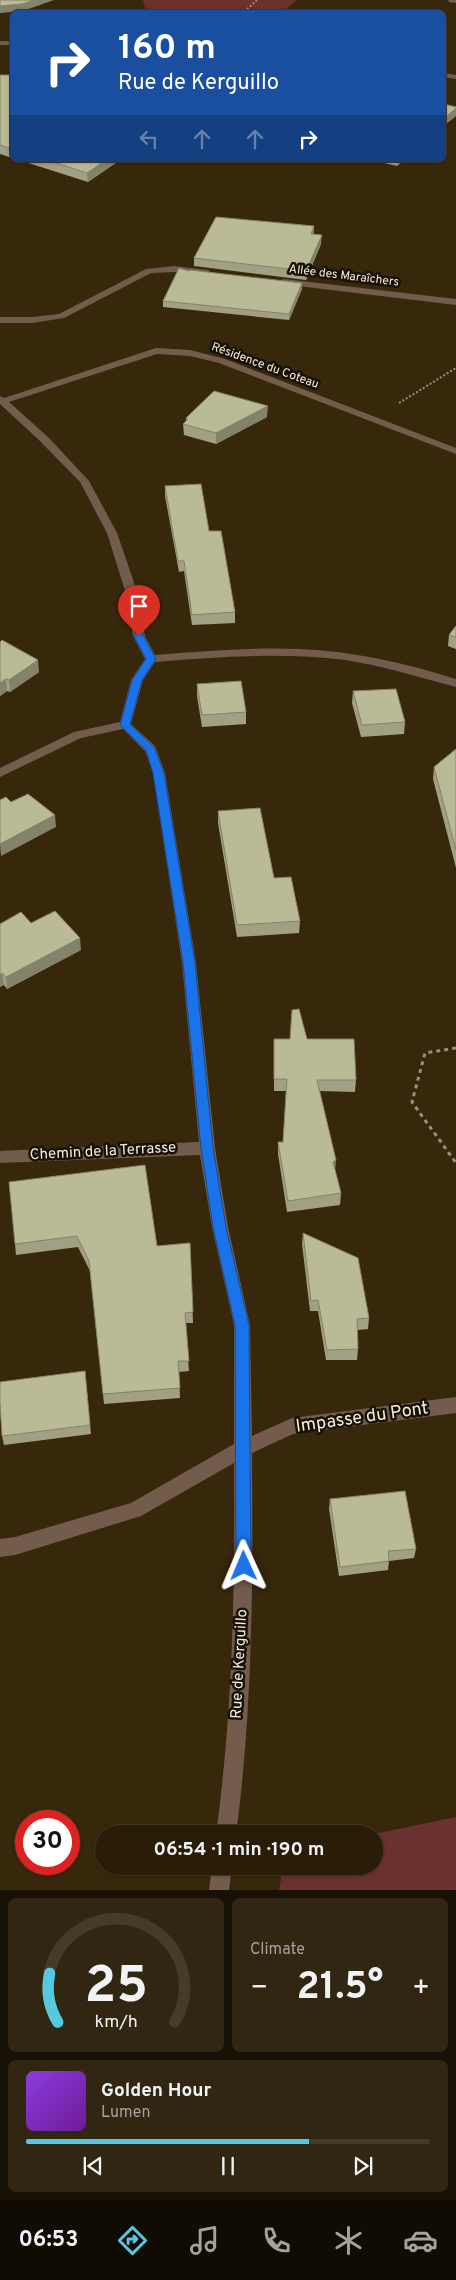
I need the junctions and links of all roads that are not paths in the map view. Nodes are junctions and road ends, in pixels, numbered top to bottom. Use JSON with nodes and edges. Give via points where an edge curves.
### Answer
{"nodes":[{"id":1,"x":223,"y":275,"type":"edge"},
{"id":2,"x":271,"y":280,"type":"edge"},
{"id":3,"x":456,"y":302,"type":"edge"},
{"id":4,"x":0,"y":320,"type":"edge"},
{"id":5,"x":2,"y":400,"type":"edge"},
{"id":6,"x":456,"y":451,"type":"edge"},
{"id":7,"x":151,"y":659,"type":"junction"},
{"id":8,"x":456,"y":682,"type":"edge"},
{"id":9,"x":125,"y":725,"type":"junction"},
{"id":10,"x":0,"y":773,"type":"edge"},
{"id":11,"x":207,"y":1148,"type":"junction"},
{"id":12,"x":0,"y":1157,"type":"edge"},
{"id":13,"x":456,"y":1405,"type":"edge"},
{"id":14,"x":242,"y":1449,"type":"junction"},
{"id":15,"x":0,"y":1548,"type":"edge"},
{"id":16,"x":227,"y":1825,"type":"edge"},
{"id":17,"x":221,"y":1875,"type":"edge"},
{"id":18,"x":219,"y":1890,"type":"edge"}],
"edges":[{"from":1,"to":4,"type":"street","via":[[174,269],[148,271],[61,316]]},
{"from":2,"to":3,"type":"street","name":"Allée des Maraîchers"},
{"from":5,"to":6,"type":"street","name":"Résidence du Coteau","via":[[156,351],[190,353],[222,361]]},
{"from":5,"to":7,"type":"street","via":[[84,482],[112,533],[132,594],[139,636]]},
{"from":7,"to":8,"type":"street","via":[[286,652],[347,657],[410,668]]},
{"from":7,"to":9,"type":"street","via":[[137,680]]},
{"from":9,"to":10,"type":"street","via":[[78,735]]},
{"from":9,"to":11,"type":"street","name":"Rue de Kerguillo","via":[[151,749],[159,773],[189,963]]},
{"from":11,"to":12,"type":"street","name":"Chemin de la Terrasse"},
{"from":11,"to":14,"type":"street","name":"Rue de Kerguillo","via":[[220,1227],[242,1325]]},
{"from":13,"to":14,"type":"street","name":"Impasse du Pont","via":[[292,1426]]},
{"from":14,"to":15,"type":"street","name":"Impasse du Pont","via":[[135,1510]]},
{"from":14,"to":16,"type":"street","name":"Rue de Kerguillo","via":[[244,1586],[234,1775]]},
{"from":17,"to":18,"type":"street"}]}
